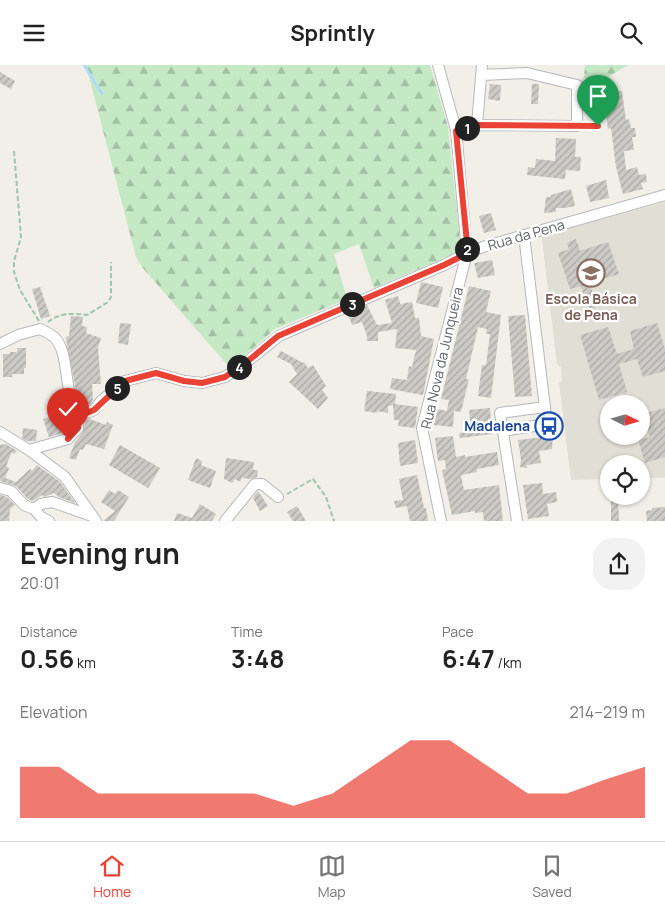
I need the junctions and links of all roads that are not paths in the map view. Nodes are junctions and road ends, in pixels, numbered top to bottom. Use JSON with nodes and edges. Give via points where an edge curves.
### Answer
{"nodes":[{"id":1,"x":438,"y":65,"type":"edge"},
{"id":2,"x":482,"y":70,"type":"edge"},
{"id":3,"x":597,"y":96,"type":"dead end"},
{"id":4,"x":477,"y":125,"type":"junction"},
{"id":5,"x":577,"y":126,"type":"junction"},
{"id":6,"x":456,"y":131,"type":"junction"},
{"id":7,"x":665,"y":195,"type":"edge"},
{"id":8,"x":524,"y":235,"type":"junction"},
{"id":9,"x":468,"y":253,"type":"junction"},
{"id":10,"x":0,"y":344,"type":"edge"},
{"id":11,"x":545,"y":407,"type":"junction"},
{"id":12,"x":79,"y":416,"type":"junction"},
{"id":13,"x":502,"y":431,"type":"junction"},
{"id":14,"x":0,"y":432,"type":"edge"},
{"id":15,"x":29,"y":450,"type":"junction"},
{"id":16,"x":0,"y":488,"type":"edge"},
{"id":17,"x":278,"y":497,"type":"road end"},
{"id":18,"x":34,"y":509,"type":"junction"},
{"id":19,"x":94,"y":518,"type":"edge"},
{"id":20,"x":49,"y":521,"type":"edge"},
{"id":21,"x":225,"y":521,"type":"edge"},
{"id":22,"x":441,"y":521,"type":"edge"},
{"id":23,"x":517,"y":521,"type":"edge"}],
"edges":[{"from":1,"to":6,"type":"street"},
{"from":2,"to":4,"type":"street"},
{"from":2,"to":5,"type":"street","via":[[527,73],[577,85]]},
{"from":3,"to":5,"type":"lane","via":[[598,126]]},
{"from":4,"to":5,"type":"street"},
{"from":4,"to":6,"type":"street"},
{"from":6,"to":9,"type":"street"},
{"from":7,"to":8,"type":"street","name":"Rua da Pena"},
{"from":8,"to":9,"type":"street","name":"Rua da Pena"},
{"from":8,"to":11,"type":"street"},
{"from":9,"to":12,"type":"street","name":"Rua da Pena","via":[[278,336],[225,377],[202,383],[156,373],[125,381],[94,410]]},
{"from":9,"to":22,"type":"street","name":"Rua Nova da Junqueira","via":[[422,428]]},
{"from":10,"to":12,"type":"street","via":[[40,329],[54,337],[62,352],[70,399]]},
{"from":11,"to":13,"type":"street","via":[[500,413]]},
{"from":11,"to":13,"type":"street","via":[[548,425]]},
{"from":12,"to":15,"type":"street","via":[[78,428],[68,439]]},
{"from":13,"to":23,"type":"street"},
{"from":14,"to":15,"type":"street"},
{"from":15,"to":19,"type":"street","via":[[65,477]]},
{"from":16,"to":18,"type":"street","via":[[11,491],[24,505]]},
{"from":17,"to":21,"type":"street","via":[[262,484],[255,484]]},
{"from":18,"to":19,"type":"street","via":[[52,502]]},
{"from":18,"to":20,"type":"street"}]}
